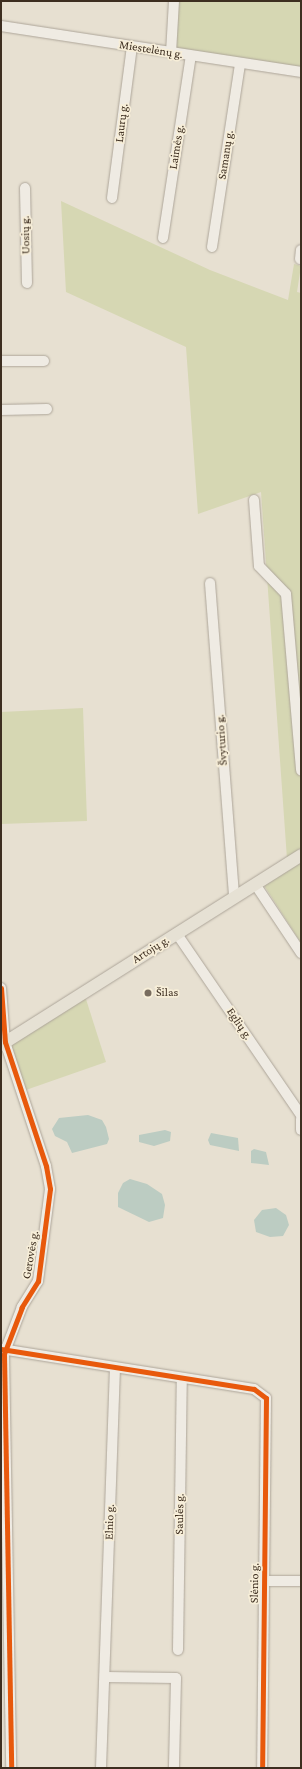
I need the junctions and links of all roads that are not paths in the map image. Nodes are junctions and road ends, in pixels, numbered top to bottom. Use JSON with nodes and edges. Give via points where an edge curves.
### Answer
{"nodes":[{"id":1,"x":174,"y":1,"type":"edge"},
{"id":2,"x":1,"y":26,"type":"edge"},
{"id":3,"x":132,"y":47,"type":"junction"},
{"id":4,"x":171,"y":53,"type":"junction"},
{"id":5,"x":191,"y":56,"type":"junction"},
{"id":6,"x":240,"y":63,"type":"junction"},
{"id":7,"x":301,"y":72,"type":"edge"},
{"id":8,"x":26,"y":188,"type":"dead end"},
{"id":9,"x":112,"y":198,"type":"dead end"},
{"id":10,"x":163,"y":238,"type":"dead end"},
{"id":11,"x":212,"y":247,"type":"dead end"},
{"id":12,"x":27,"y":283,"type":"dead end"},
{"id":13,"x":1,"y":361,"type":"edge"},
{"id":14,"x":44,"y":361,"type":"dead end"},
{"id":15,"x":47,"y":409,"type":"dead end"},
{"id":16,"x":1,"y":410,"type":"edge"},
{"id":17,"x":254,"y":500,"type":"dead end"},
{"id":18,"x":210,"y":583,"type":"dead end"},
{"id":19,"x":301,"y":770,"type":"edge"},
{"id":20,"x":301,"y":855,"type":"edge"},
{"id":21,"x":255,"y":884,"type":"junction"},
{"id":22,"x":234,"y":897,"type":"junction"},
{"id":23,"x":177,"y":934,"type":"junction"},
{"id":24,"x":301,"y":953,"type":"edge"},
{"id":25,"x":1,"y":988,"type":"edge"},
{"id":26,"x":3,"y":1044,"type":"edge"},
{"id":27,"x":301,"y":1115,"type":"edge"},
{"id":28,"x":301,"y":1119,"type":"edge"},
{"id":29,"x":301,"y":1130,"type":"edge"},
{"id":30,"x":4,"y":1349,"type":"edge"},
{"id":31,"x":115,"y":1368,"type":"junction"},
{"id":32,"x":182,"y":1378,"type":"junction"},
{"id":33,"x":265,"y":1581,"type":"junction"},
{"id":34,"x":301,"y":1581,"type":"edge"},
{"id":35,"x":178,"y":1650,"type":"dead end"},
{"id":36,"x":105,"y":1677,"type":"junction"},
{"id":37,"x":11,"y":1768,"type":"edge"},
{"id":38,"x":101,"y":1768,"type":"edge"},
{"id":39,"x":174,"y":1768,"type":"edge"},
{"id":40,"x":262,"y":1768,"type":"edge"}],
"edges":[{"from":1,"to":4,"type":"street"},
{"from":2,"to":3,"type":"street","name":"Miestelėnų g."},
{"from":3,"to":4,"type":"street","name":"Miestelėnų g."},
{"from":3,"to":9,"type":"street","name":"Laurų g."},
{"from":4,"to":5,"type":"street","name":"Miestelėnų g."},
{"from":5,"to":6,"type":"street","name":"Miestelėnų g."},
{"from":5,"to":10,"type":"street","name":"Laimės g."},
{"from":6,"to":7,"type":"street","name":"Miestelėnų g."},
{"from":6,"to":11,"type":"street","name":"Samanų g."},
{"from":8,"to":12,"type":"street","name":"Uosių g."},
{"from":13,"to":14,"type":"street"},
{"from":15,"to":16,"type":"street"},
{"from":17,"to":19,"type":"street","via":[[259,566],[286,594]]},
{"from":18,"to":22,"type":"street","name":"Švyturio g."},
{"from":20,"to":21,"type":"main road","name":"Artojų g."},
{"from":21,"to":22,"type":"main road","name":"Artojų g."},
{"from":21,"to":24,"type":"street"},
{"from":22,"to":23,"type":"main road","name":"Artojų g."},
{"from":23,"to":26,"type":"main road","name":"Artojų g."},
{"from":23,"to":27,"type":"street","name":"Eglių g."},
{"from":25,"to":26,"type":"street","name":"Gerovės g."},
{"from":26,"to":30,"type":"street","name":"Gerovės g.","via":[[46,1166],[50,1190],[38,1281],[22,1307]]},
{"from":28,"to":29,"type":"street"},
{"from":30,"to":31,"type":"street"},
{"from":30,"to":37,"type":"street","name":"Gerovės g."},
{"from":31,"to":32,"type":"street"},
{"from":31,"to":36,"type":"street","name":"Elnio g."},
{"from":32,"to":33,"type":"street","name":"Slėnio g.","via":[[254,1388],[266,1398]]},
{"from":32,"to":35,"type":"street","name":"Saulės g."},
{"from":33,"to":34,"type":"street"},
{"from":33,"to":40,"type":"street","name":"Slėnio g."},
{"from":36,"to":38,"type":"street","name":"Elnio g."},
{"from":36,"to":39,"type":"street","via":[[176,1678]]}]}
